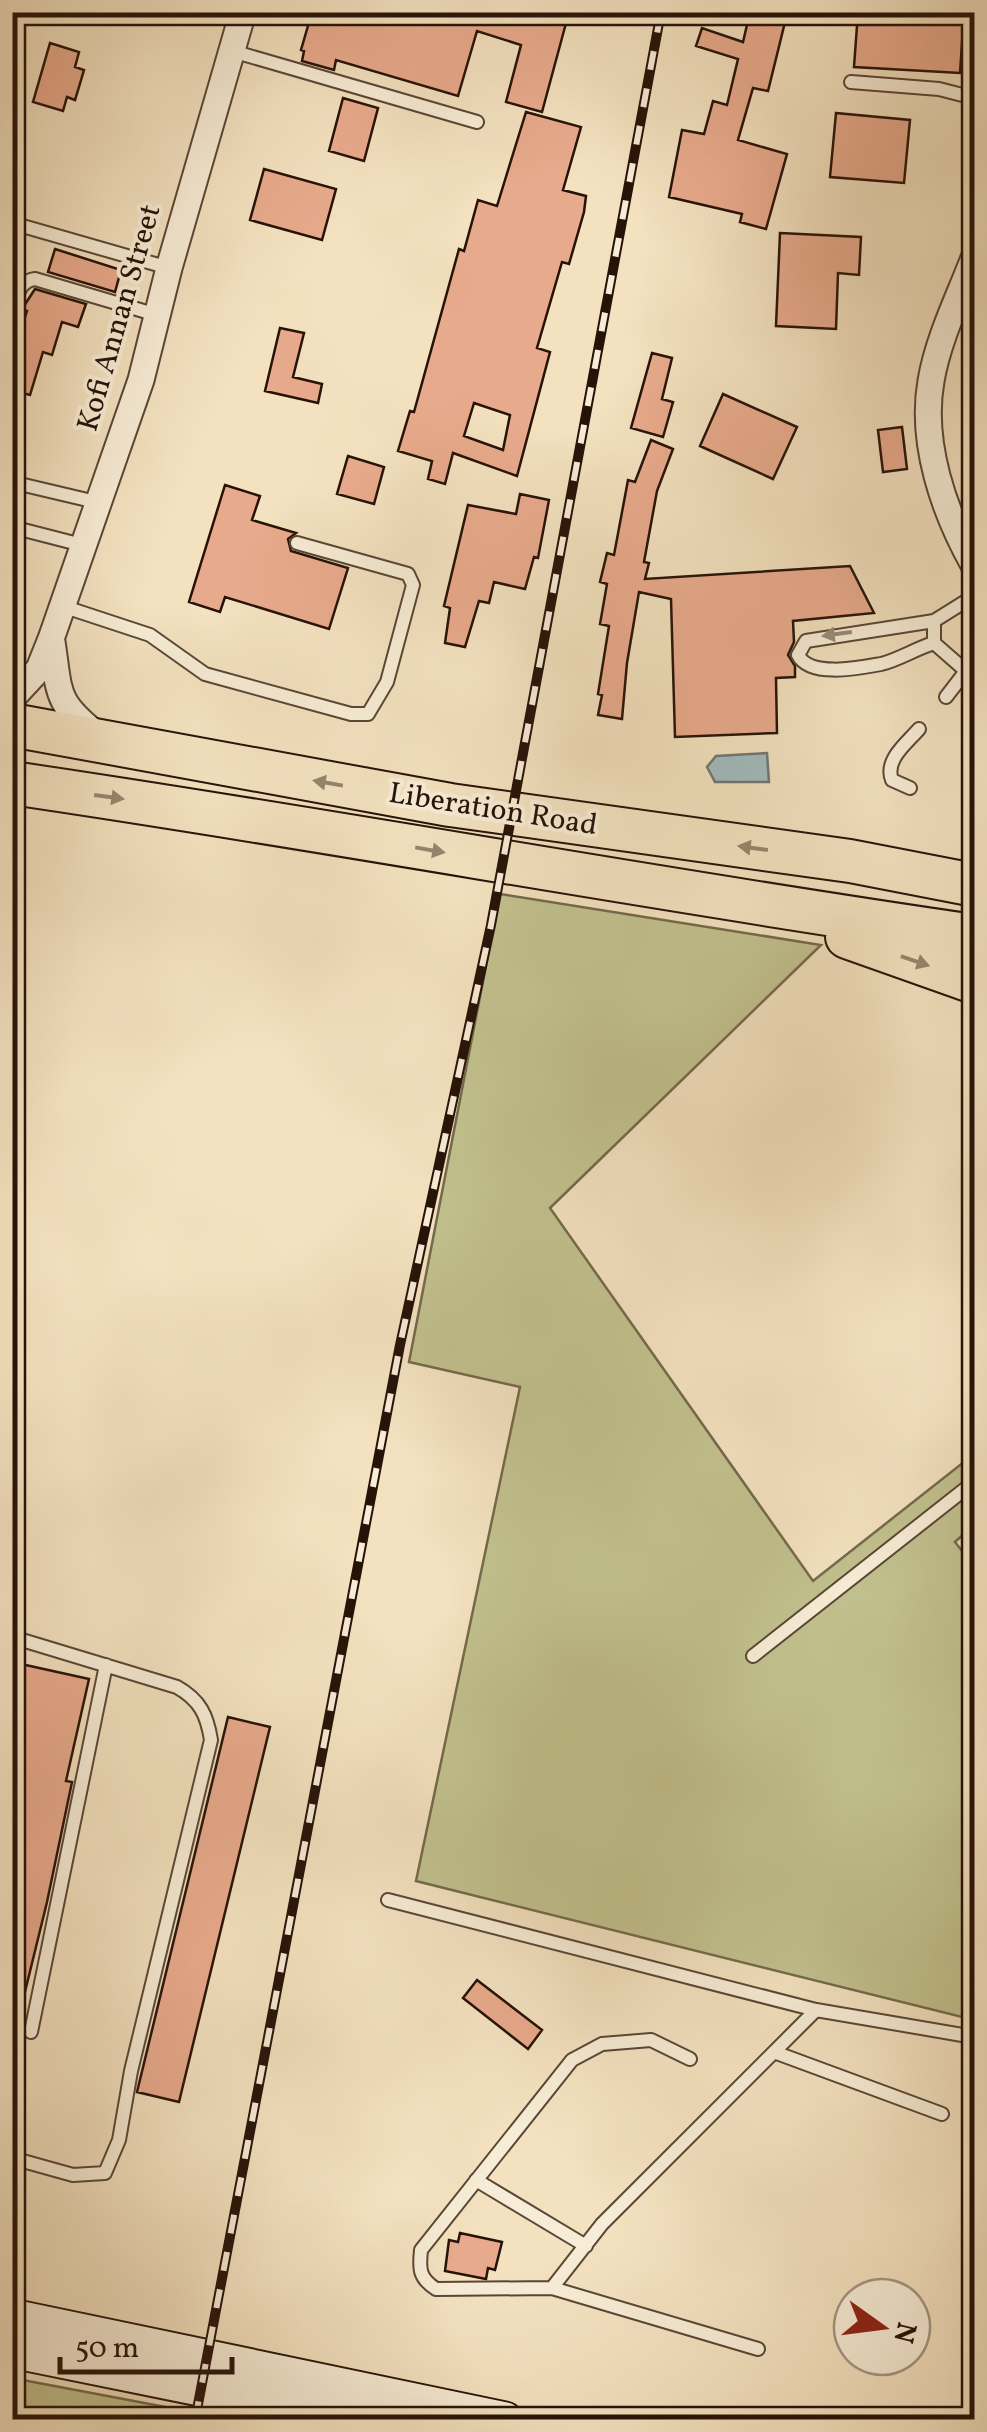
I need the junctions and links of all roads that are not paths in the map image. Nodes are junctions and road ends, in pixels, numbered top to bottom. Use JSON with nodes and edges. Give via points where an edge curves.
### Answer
{"nodes":[{"id":1,"x":242,"y":12,"type":"edge"},
{"id":2,"x":232,"y":50,"type":"junction"},
{"id":3,"x":852,"y":82,"type":"dead end"},
{"id":4,"x":974,"y":98,"type":"edge"},
{"id":5,"x":478,"y":122,"type":"dead end"},
{"id":6,"x":12,"y":223,"type":"edge"},
{"id":7,"x":974,"y":258,"type":"edge"},
{"id":8,"x":169,"y":268,"type":"junction"},
{"id":9,"x":12,"y":306,"type":"edge"},
{"id":10,"x":158,"y":316,"type":"junction"},
{"id":11,"x":12,"y":487,"type":"edge"},
{"id":12,"x":96,"y":502,"type":"junction"},
{"id":13,"x":12,"y":528,"type":"edge"},
{"id":14,"x":296,"y":543,"type":"dead end"},
{"id":15,"x":82,"y":545,"type":"junction"},
{"id":16,"x":974,"y":565,"type":"edge"},
{"id":17,"x":974,"y":596,"type":"edge"},
{"id":18,"x":62,"y":606,"type":"junction"},
{"id":19,"x":934,"y":621,"type":"junction"},
{"id":20,"x":51,"y":639,"type":"junction"},
{"id":21,"x":934,"y":643,"type":"junction"},
{"id":22,"x":946,"y":697,"type":"dead end"},
{"id":23,"x":12,"y":698,"type":"edge"},
{"id":24,"x":12,"y":725,"type":"edge"},
{"id":25,"x":919,"y":730,"type":"dead end"},
{"id":26,"x":105,"y":742,"type":"junction"},
{"id":27,"x":12,"y":783,"type":"edge"},
{"id":28,"x":910,"y":788,"type":"dead end"},
{"id":29,"x":974,"y":853,"type":"edge"},
{"id":30,"x":850,"y":861,"type":"junction"},
{"id":31,"x":974,"y":885,"type":"edge"},
{"id":32,"x":757,"y":905,"type":"junction"},
{"id":33,"x":974,"y":936,"type":"edge"},
{"id":34,"x":974,"y":982,"type":"edge"},
{"id":35,"x":974,"y":1482,"type":"edge"},
{"id":36,"x":12,"y":1637,"type":"edge"},
{"id":37,"x":753,"y":1656,"type":"dead end"},
{"id":38,"x":106,"y":1666,"type":"junction"},
{"id":39,"x":388,"y":1900,"type":"dead end"},
{"id":40,"x":816,"y":2010,"type":"junction"},
{"id":41,"x":31,"y":2032,"type":"dead end"},
{"id":42,"x":974,"y":2036,"type":"edge"},
{"id":43,"x":774,"y":2052,"type":"junction"},
{"id":44,"x":690,"y":2059,"type":"dead end"},
{"id":45,"x":942,"y":2114,"type":"dead end"},
{"id":46,"x":12,"y":2158,"type":"edge"},
{"id":47,"x":476,"y":2180,"type":"junction"},
{"id":48,"x":586,"y":2246,"type":"junction"},
{"id":49,"x":552,"y":2288,"type":"junction"},
{"id":50,"x":12,"y":2318,"type":"edge"},
{"id":51,"x":758,"y":2349,"type":"dead end"},
{"id":52,"x":12,"y":2350,"type":"edge"},
{"id":53,"x":357,"y":2420,"type":"edge"},
{"id":54,"x":506,"y":2420,"type":"edge"}],
"edges":[{"from":1,"to":2,"type":"street","name":"Kofi Annan Street"},
{"from":2,"to":5,"type":"lane"},
{"from":2,"to":8,"type":"street","name":"Kofi Annan Street"},
{"from":3,"to":4,"type":"lane","via":[[939,88]]},
{"from":6,"to":8,"type":"lane"},
{"from":7,"to":16,"type":"street","via":[[930,381],[928,432],[958,536]]},
{"from":8,"to":10,"type":"street","name":"Kofi Annan Street"},
{"from":9,"to":10,"type":"lane","via":[[27,280],[36,279]]},
{"from":10,"to":12,"type":"street","name":"Kofi Annan Street"},
{"from":11,"to":12,"type":"lane","via":[[24,484]]},
{"from":12,"to":15,"type":"street","name":"Kofi Annan Street"},
{"from":13,"to":15,"type":"lane"},
{"from":14,"to":18,"type":"lane","via":[[408,574],[413,585],[387,682],[368,714],[205,674],[150,634]]},
{"from":15,"to":18,"type":"street","name":"Kofi Annan Street"},
{"from":17,"to":19,"type":"lane"},
{"from":18,"to":20,"type":"street","name":"Kofi Annan Street"},
{"from":19,"to":21,"type":"lane"},
{"from":19,"to":21,"type":"lane","one_way":true,"via":[[820,636],[806,641],[798,655],[824,669],[885,663]]},
{"from":20,"to":23,"type":"street","name":"Kofi Annan Street","via":[[39,669]]},
{"from":20,"to":26,"type":"street","name":"Kofi Annan Street","via":[[56,688],[65,706]]},
{"from":21,"to":22,"type":"lane","via":[[966,671]]},
{"from":24,"to":26,"type":"highway","name":"Liberation Road"},
{"from":25,"to":28,"type":"lane","via":[[889,771],[892,780]]},
{"from":30,"to":26,"type":"highway","name":"Liberation Road","one_way":true,"via":[[450,805]]},
{"from":27,"to":32,"type":"highway","name":"Liberation Road","one_way":true},
{"from":29,"to":30,"type":"highway"},
{"from":30,"to":31,"type":"highway","name":"Liberation Road"},
{"from":32,"to":33,"type":"highway","name":"Liberation Road"},
{"from":32,"to":34,"type":"highway","one_way":true},
{"from":35,"to":37,"type":"lane"},
{"from":36,"to":38,"type":"lane"},
{"from":38,"to":41,"type":"lane"},
{"from":38,"to":46,"type":"lane","via":[[191,1695],[203,1708],[212,1740],[119,2140],[105,2172],[73,2175]]},
{"from":39,"to":40,"type":"lane"},
{"from":40,"to":42,"type":"lane"},
{"from":40,"to":43,"type":"lane"},
{"from":43,"to":45,"type":"lane"},
{"from":43,"to":48,"type":"lane"},
{"from":44,"to":47,"type":"lane","via":[[651,2040],[602,2044],[572,2060]]},
{"from":47,"to":48,"type":"lane"},
{"from":47,"to":49,"type":"lane","via":[[421,2250],[424,2281],[436,2289]]},
{"from":48,"to":49,"type":"lane"},
{"from":49,"to":51,"type":"lane"},
{"from":50,"to":54,"type":"main road"},
{"from":52,"to":53,"type":"main road"}]}
